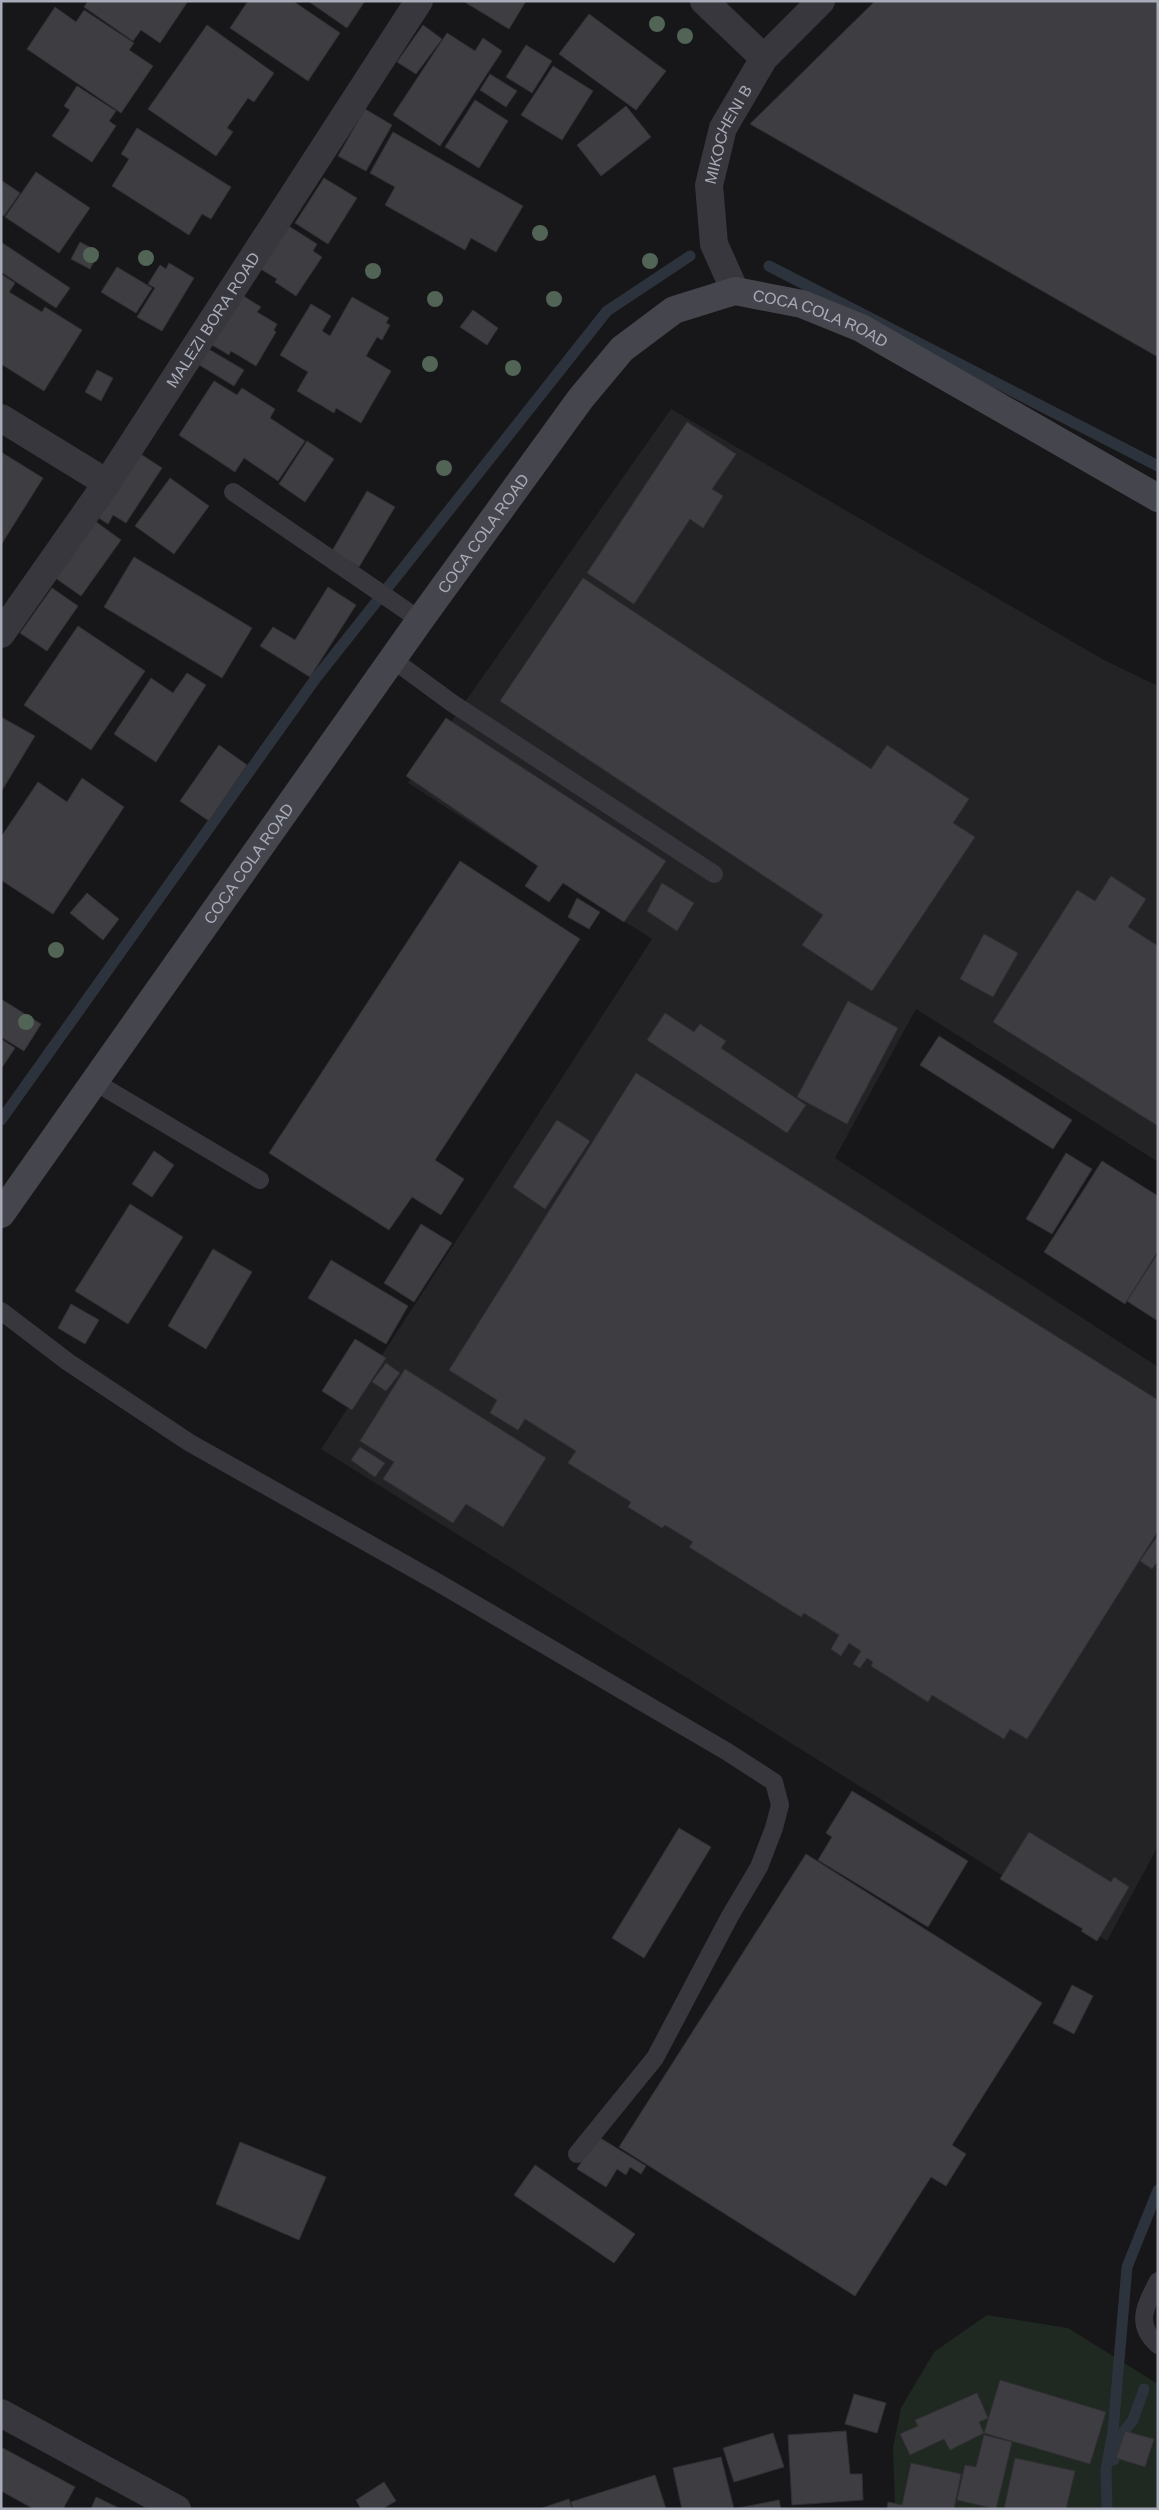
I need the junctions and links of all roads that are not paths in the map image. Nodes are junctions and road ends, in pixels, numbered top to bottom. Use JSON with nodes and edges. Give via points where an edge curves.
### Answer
{"nodes":[{"id":1,"x":419,"y":1,"type":"edge"},
{"id":2,"x":704,"y":1,"type":"edge"},
{"id":3,"x":821,"y":1,"type":"edge"},
{"id":4,"x":764,"y":58,"type":"junction"},
{"id":5,"x":735,"y":291,"type":"junction"},
{"id":6,"x":1,"y":418,"type":"edge"},
{"id":7,"x":107,"y":483,"type":"junction"},
{"id":8,"x":233,"y":492,"type":"dead end"},
{"id":9,"x":1158,"y":498,"type":"edge"},
{"id":10,"x":420,"y":620,"type":"junction"},
{"id":11,"x":1,"y":634,"type":"edge"},
{"id":12,"x":392,"y":659,"type":"junction"},
{"id":13,"x":714,"y":874,"type":"dead end"},
{"id":14,"x":95,"y":1082,"type":"junction"},
{"id":15,"x":260,"y":1180,"type":"dead end"},
{"id":16,"x":1,"y":1214,"type":"edge"},
{"id":17,"x":1,"y":1311,"type":"edge"},
{"id":18,"x":578,"y":2154,"type":"dead end"},
{"id":19,"x":1158,"y":2281,"type":"edge"},
{"id":20,"x":1158,"y":2345,"type":"edge"},
{"id":21,"x":1,"y":2413,"type":"edge"},
{"id":22,"x":177,"y":2509,"type":"edge"}],
"edges":[{"from":1,"to":7,"type":"street","name":"MALEZI BORA ROAD"},
{"from":2,"to":4,"type":"street"},
{"from":3,"to":4,"type":"street","name":"MIKOCHENI B"},
{"from":4,"to":5,"type":"street","name":"MIKOCHENI B","via":[[723,128],[709,185],[714,244]]},
{"from":5,"to":9,"type":"main road","name":"COCA COLA ROAD","via":[[802,304],[861,328]]},
{"from":5,"to":10,"type":"main road","name":"COCA COLA ROAD","via":[[674,310],[622,348],[581,398]]},
{"from":6,"to":7,"type":"street"},
{"from":7,"to":11,"type":"street","name":"MALEZI BORA ROAD"},
{"from":8,"to":10,"type":"lane"},
{"from":10,"to":12,"type":"main road","name":"COCA COLA ROAD"},
{"from":12,"to":13,"type":"lane","via":[[452,703]]},
{"from":12,"to":14,"type":"main road","name":"COCA COLA ROAD"},
{"from":14,"to":15,"type":"lane"},
{"from":14,"to":16,"type":"main road","name":"COCA COLA ROAD"},
{"from":17,"to":18,"type":"lane","via":[[68,1362],[190,1443],[437,1582],[774,1782],[780,1805],[759,1866],[655,2058]]},
{"from":19,"to":20,"type":"lane","via":[[1148,2302],[1144,2322],[1150,2338]]},
{"from":21,"to":22,"type":"street"}]}
